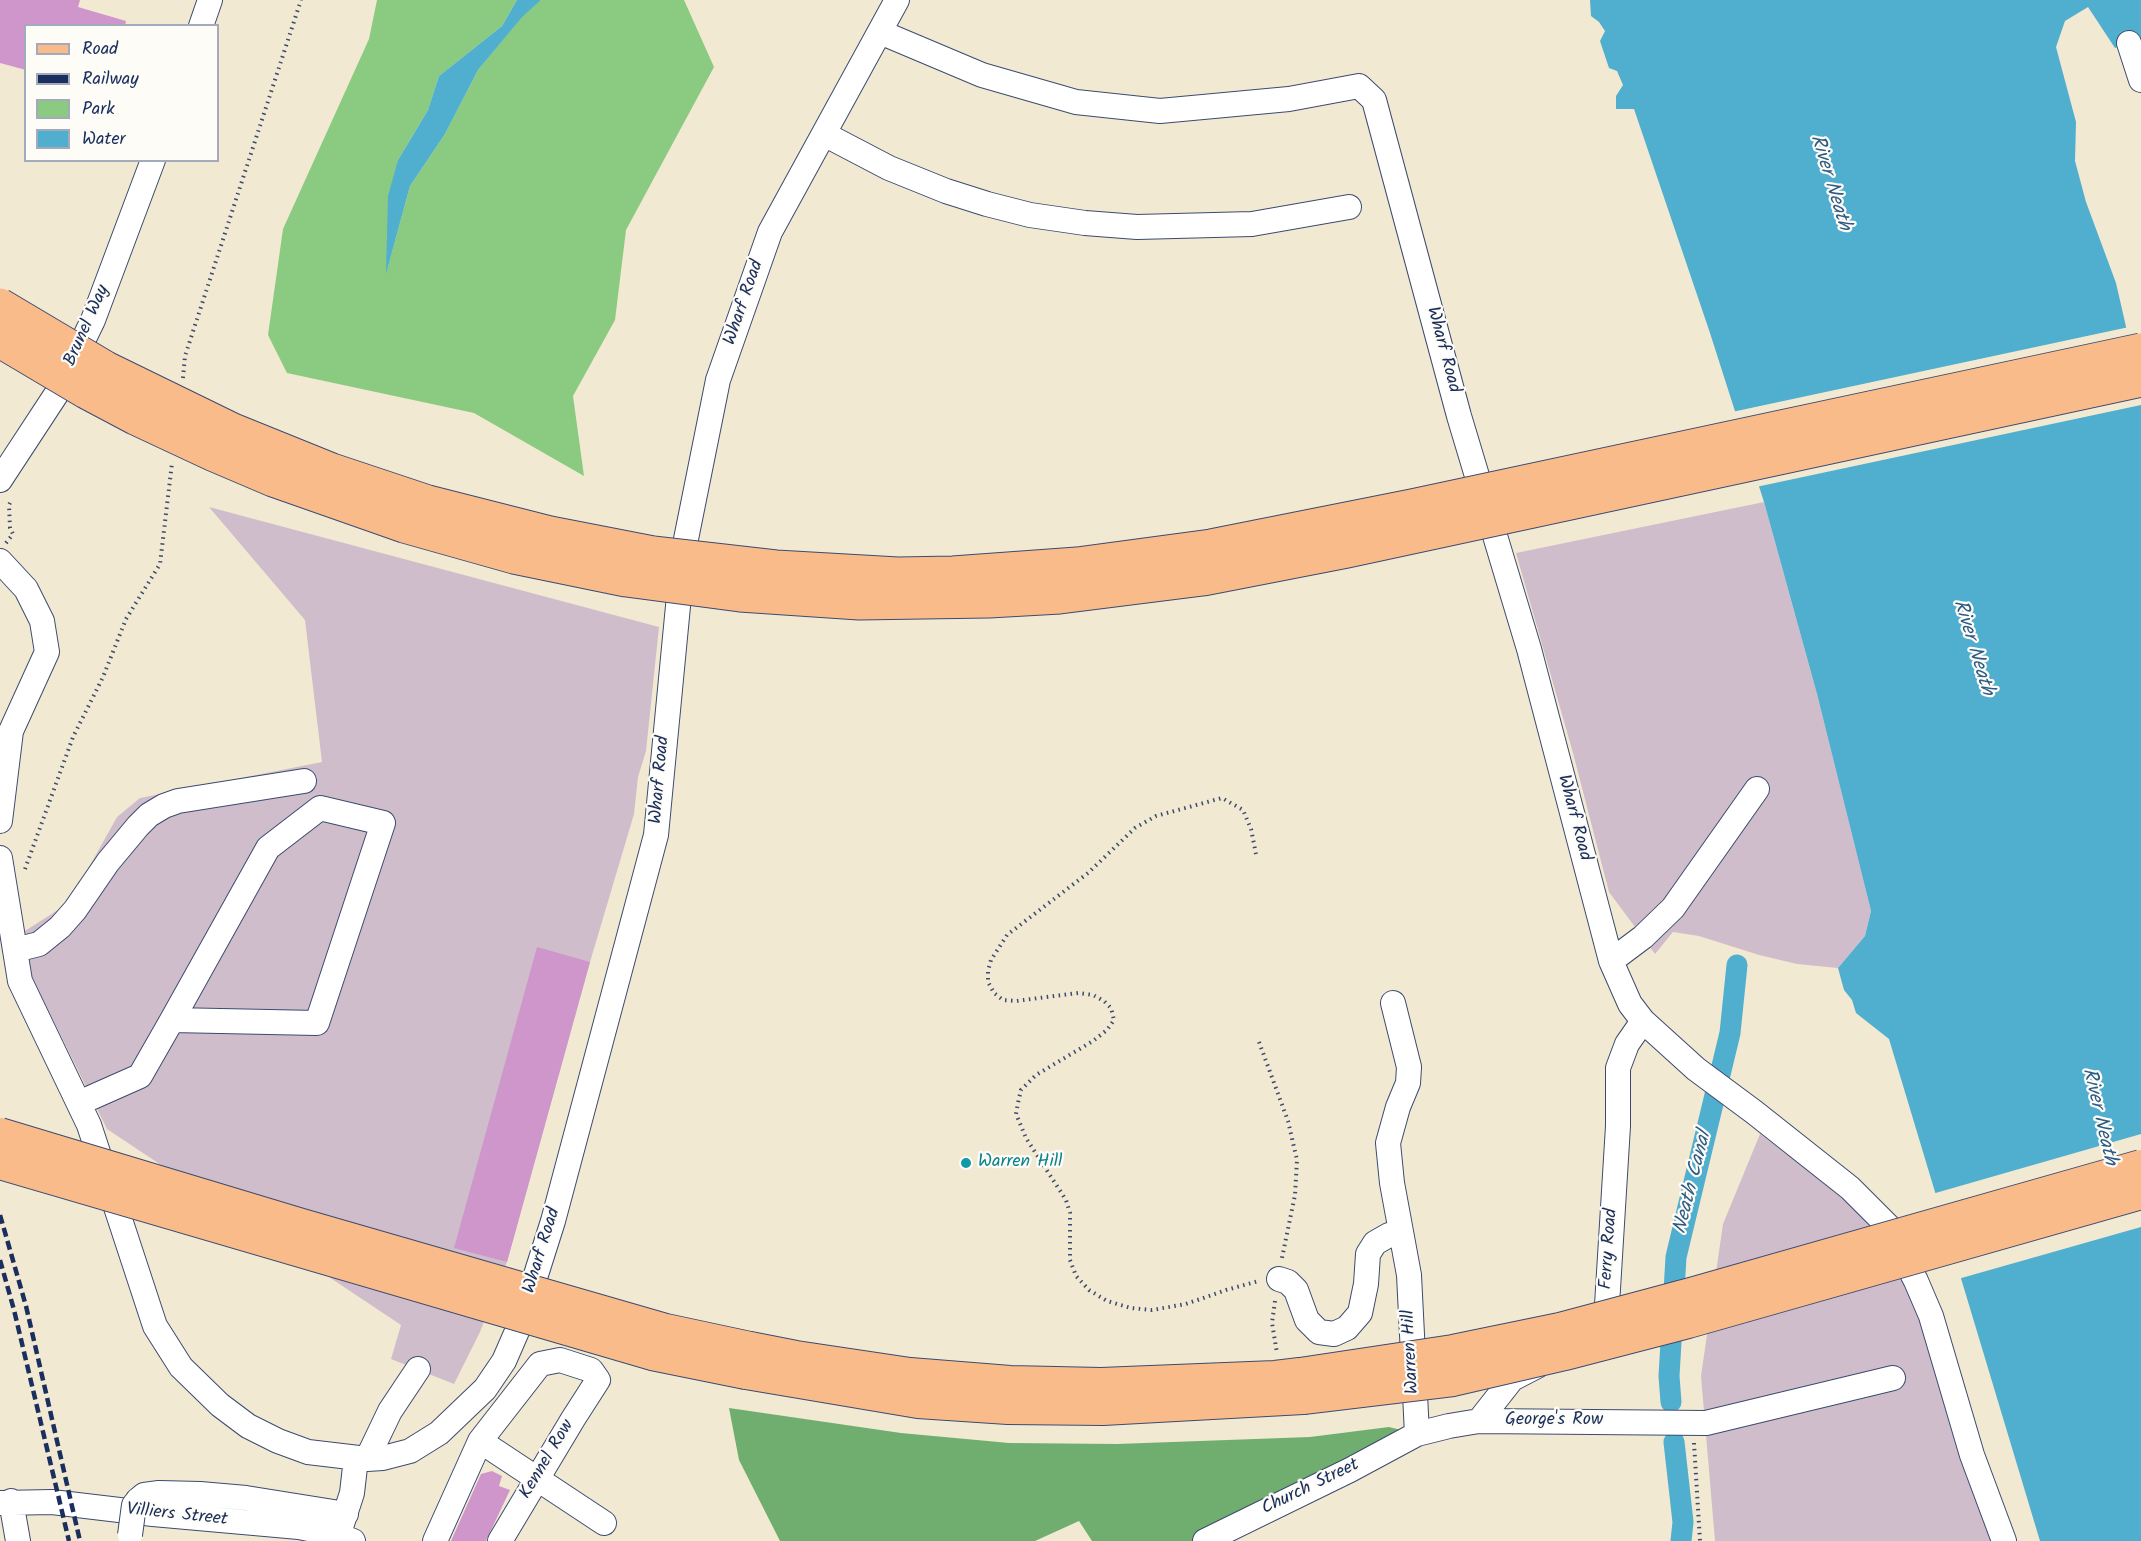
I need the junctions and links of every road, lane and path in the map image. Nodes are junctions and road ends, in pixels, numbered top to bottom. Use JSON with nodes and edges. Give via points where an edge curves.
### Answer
{"nodes":[{"id":1,"x":210,"y":0,"type":"edge"},
{"id":2,"x":897,"y":0,"type":"edge"},
{"id":3,"x":202,"y":24,"type":"edge"},
{"id":4,"x":880,"y":32,"type":"junction"},
{"id":5,"x":2129,"y":43,"type":"dead end"},
{"id":6,"x":2141,"y":80,"type":"edge"},
{"id":7,"x":824,"y":135,"type":"junction"},
{"id":8,"x":152,"y":162,"type":"edge"},
{"id":9,"x":1349,"y":207,"type":"dead end"},
{"id":10,"x":0,"y":305,"type":"edge"},
{"id":11,"x":0,"y":341,"type":"edge"},
{"id":12,"x":2141,"y":350,"type":"edge"},
{"id":13,"x":2141,"y":380,"type":"edge"},
{"id":14,"x":0,"y":480,"type":"edge"},
{"id":15,"x":0,"y":561,"type":"edge"},
{"id":16,"x":304,"y":781,"type":"dead end"},
{"id":17,"x":1756,"y":789,"type":"dead end"},
{"id":18,"x":0,"y":821,"type":"edge"},
{"id":19,"x":1256,"y":854,"type":"dead end"},
{"id":20,"x":0,"y":858,"type":"edge"},
{"id":21,"x":15,"y":950,"type":"junction"},
{"id":22,"x":1611,"y":961,"type":"junction"},
{"id":23,"x":1394,"y":1003,"type":"dead end"},
{"id":24,"x":172,"y":1020,"type":"junction"},
{"id":25,"x":1643,"y":1021,"type":"junction"},
{"id":26,"x":1259,"y":1041,"type":"dead end"},
{"id":27,"x":80,"y":1103,"type":"junction"},
{"id":28,"x":0,"y":1134,"type":"edge"},
{"id":29,"x":0,"y":1163,"type":"edge"},
{"id":30,"x":2141,"y":1166,"type":"edge"},
{"id":31,"x":2141,"y":1193,"type":"edge"},
{"id":32,"x":1401,"y":1234,"type":"junction"},
{"id":33,"x":1279,"y":1279,"type":"junction"},
{"id":34,"x":748,"y":1360,"type":"junction"},
{"id":35,"x":418,"y":1369,"type":"dead end"},
{"id":36,"x":1296,"y":1375,"type":"junction"},
{"id":37,"x":1893,"y":1378,"type":"dead end"},
{"id":38,"x":1479,"y":1420,"type":"junction"},
{"id":39,"x":1693,"y":1424,"type":"junction"},
{"id":40,"x":1417,"y":1434,"type":"junction"},
{"id":41,"x":480,"y":1441,"type":"junction"},
{"id":42,"x":361,"y":1459,"type":"junction"},
{"id":43,"x":536,"y":1480,"type":"junction"},
{"id":44,"x":6,"y":1502,"type":"edge"},
{"id":45,"x":604,"y":1523,"type":"dead end"},
{"id":46,"x":346,"y":1530,"type":"edge"},
{"id":47,"x":130,"y":1538,"type":"edge"},
{"id":48,"x":1215,"y":1539,"type":"edge"},
{"id":49,"x":18,"y":1541,"type":"edge"},
{"id":50,"x":435,"y":1541,"type":"edge"},
{"id":51,"x":500,"y":1541,"type":"edge"},
{"id":52,"x":1700,"y":1541,"type":"edge"},
{"id":53,"x":2004,"y":1541,"type":"edge"}],
"edges":[{"from":1,"to":3,"type":"street"},
{"from":2,"to":4,"type":"street","name":"Wharf Road"},
{"from":4,"to":7,"type":"street","name":"Wharf Road"},
{"from":4,"to":22,"type":"street","name":"Wharf Road","via":[[982,75],[1076,102],[1160,111],[1289,99],[1359,86],[1374,100],[1460,416],[1529,649]]},
{"from":5,"to":6,"type":"street"},
{"from":7,"to":9,"type":"street","via":[[946,191],[1020,212],[1085,223],[1137,227],[1252,224]]},
{"from":7,"to":42,"type":"street","name":"Wharf Road","via":[[770,232],[718,380],[683,554],[656,835],[553,1221],[521,1322],[504,1361],[485,1389],[439,1433],[410,1451]]},
{"from":8,"to":14,"type":"street","name":"Brunel Way","via":[[88,330],[59,390]]},
{"from":10,"to":12,"type":"highway","bridge":true,"via":[[106,368],[232,430],[332,470],[428,502],[549,533],[653,553],[776,567],[898,573],[1077,564],[1211,546]]},
{"from":11,"to":13,"type":"highway","bridge":true,"via":[[96,397],[212,454],[404,526],[514,556],[626,580],[740,595],[860,603],[1060,597],[1203,579]]},
{"from":15,"to":18,"type":"street","via":[[26,589],[42,621],[47,652],[11,731]]},
{"from":16,"to":21,"type":"street","via":[[164,806],[138,825],[60,927],[39,944]]},
{"from":17,"to":22,"type":"street","via":[[1673,908]]},
{"from":19,"to":33,"type":"path","via":[[1243,810],[1222,798],[1156,816],[1135,828],[1088,873],[1007,935],[991,960],[988,982],[1003,1000],[1093,994],[1111,1008],[1114,1020],[1107,1030],[1036,1075],[1021,1090],[1016,1114],[1026,1138],[1065,1200],[1070,1213],[1070,1260],[1076,1276],[1089,1290],[1107,1301],[1152,1310]]},
{"from":20,"to":21,"type":"street","name":"Wharf Road"},
{"from":21,"to":27,"type":"street","name":"Wharf Road","via":[[20,981]]},
{"from":22,"to":25,"type":"street","name":"Wharf Road","via":[[1630,1004]]},
{"from":23,"to":32,"type":"street","name":"Warren Hill","via":[[1409,1067],[1408,1083],[1388,1143]]},
{"from":24,"to":24,"type":"street","via":[[268,848],[320,808],[383,823],[317,1023]]},
{"from":24,"to":27,"type":"street","via":[[140,1076]]},
{"from":25,"to":38,"type":"street","name":"Ferry Road","via":[[1617,1068],[1618,1126],[1607,1305],[1598,1332],[1512,1379]]},
{"from":25,"to":53,"type":"street","name":"Wharf Road","via":[[1696,1069],[1850,1188],[1888,1226],[1932,1316],[1972,1455]]},
{"from":26,"to":33,"type":"path","via":[[1288,1121],[1297,1160],[1295,1195]]},
{"from":27,"to":42,"type":"street","name":"Wharf Road","via":[[155,1326],[181,1367],[248,1426],[308,1452]]},
{"from":28,"to":34,"type":"main road","bridge":true,"via":[[666,1330]]},
{"from":29,"to":34,"type":"main road","bridge":true,"via":[[652,1354]]},
{"from":30,"to":36,"type":"main road","bridge":true,"via":[[1560,1329],[1453,1351]]},
{"from":31,"to":36,"type":"main road","bridge":true,"via":[[1688,1322],[1453,1380]]},
{"from":32,"to":33,"type":"street","via":[[1375,1243],[1368,1254],[1359,1313],[1347,1328],[1334,1334],[1319,1332],[1307,1320],[1296,1290]]},
{"from":32,"to":40,"type":"street","name":"Warren Hill","via":[[1409,1275]]},
{"from":33,"to":36,"type":"path","via":[[1272,1323],[1277,1353]]},
{"from":34,"to":36,"type":"main road","via":[[918,1402],[1008,1408],[1103,1409]]},
{"from":35,"to":42,"type":"street"},
{"from":37,"to":39,"type":"street","name":"George's Row"},
{"from":38,"to":39,"type":"street","name":"George's Row"},
{"from":38,"to":40,"type":"street","name":"George's Row"},
{"from":39,"to":52,"type":"path"},
{"from":40,"to":48,"type":"street","name":"Church Street"},
{"from":41,"to":43,"type":"street"},
{"from":41,"to":43,"type":"street","name":"Kennel Row","via":[[540,1364],[560,1360],[591,1370],[598,1380]]},
{"from":41,"to":50,"type":"street"},
{"from":42,"to":46,"type":"street"},
{"from":43,"to":45,"type":"street"},
{"from":43,"to":51,"type":"street","name":"Kennel Row"},
{"from":44,"to":46,"type":"street","name":"Villiers Street","via":[[52,1502]]},
{"from":44,"to":49,"type":"street"},
{"from":46,"to":47,"type":"street","bridge":true,"via":[[257,1500],[159,1493],[144,1495],[134,1504]]}]}
